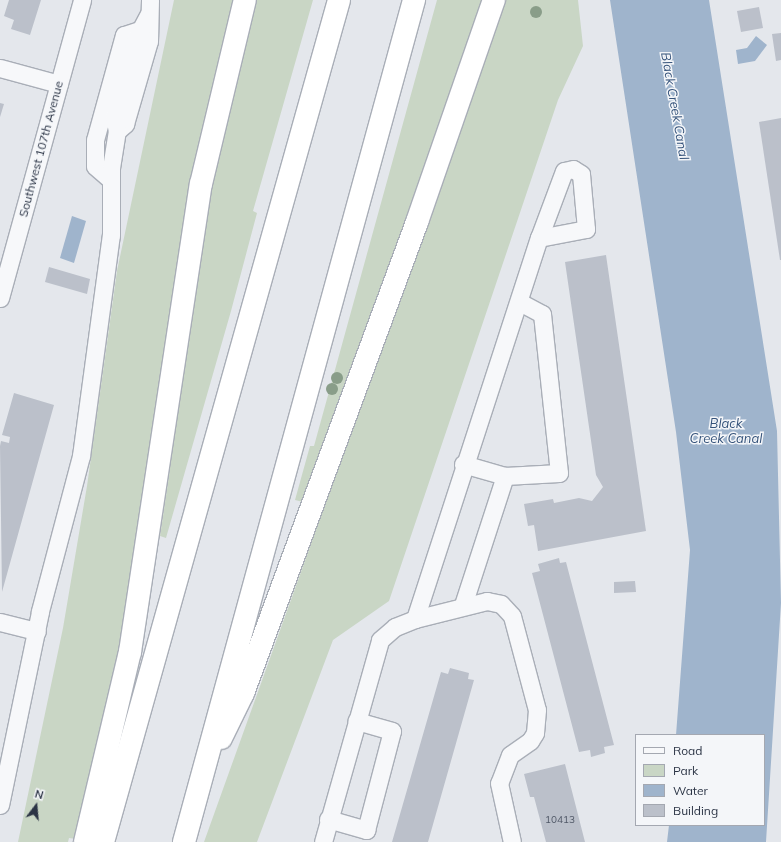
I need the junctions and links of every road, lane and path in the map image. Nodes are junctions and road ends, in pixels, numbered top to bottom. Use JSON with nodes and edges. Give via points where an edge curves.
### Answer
{"nodes":[{"id":1,"x":82,"y":0,"type":"edge"},
{"id":2,"x":245,"y":0,"type":"edge"},
{"id":3,"x":339,"y":0,"type":"edge"},
{"id":4,"x":414,"y":0,"type":"edge"},
{"id":5,"x":494,"y":0,"type":"edge"},
{"id":6,"x":150,"y":7,"type":"edge"},
{"id":7,"x":140,"y":30,"type":"junction"},
{"id":8,"x":0,"y":68,"type":"edge"},
{"id":9,"x":59,"y":84,"type":"junction"},
{"id":10,"x":117,"y":131,"type":"junction"},
{"id":11,"x":111,"y":180,"type":"junction"},
{"id":12,"x":540,"y":238,"type":"dead end"},
{"id":13,"x":0,"y":298,"type":"edge"},
{"id":14,"x":518,"y":302,"type":"junction"},
{"id":15,"x":463,"y":464,"type":"junction"},
{"id":16,"x":504,"y":476,"type":"junction"},
{"id":17,"x":463,"y":605,"type":"junction"},
{"id":18,"x":415,"y":619,"type":"junction"},
{"id":19,"x":0,"y":622,"type":"edge"},
{"id":20,"x":37,"y":632,"type":"junction"},
{"id":21,"x":356,"y":721,"type":"junction"},
{"id":22,"x":208,"y":755,"type":"junction"},
{"id":23,"x":0,"y":806,"type":"edge"},
{"id":24,"x":328,"y":819,"type":"junction"},
{"id":25,"x":85,"y":842,"type":"edge"},
{"id":26,"x":103,"y":842,"type":"edge"},
{"id":27,"x":184,"y":842,"type":"edge"},
{"id":28,"x":323,"y":842,"type":"edge"},
{"id":29,"x":512,"y":842,"type":"edge"}],
"edges":[{"from":1,"to":9,"type":"street","name":"Southwest 107th Avenue"},
{"from":2,"to":25,"type":"highway","via":[[201,184],[130,652]]},
{"from":3,"to":26,"type":"highway"},
{"from":4,"to":22,"type":"highway"},
{"from":5,"to":22,"type":"highway","via":[[453,125],[243,693],[229,729]]},
{"from":6,"to":7,"type":"street"},
{"from":6,"to":10,"type":"street","via":[[152,26],[131,106],[125,124]]},
{"from":7,"to":10,"type":"street","via":[[114,116]]},
{"from":7,"to":11,"type":"street","via":[[124,35],[95,140],[95,166]]},
{"from":8,"to":9,"type":"street"},
{"from":9,"to":13,"type":"street","name":"Southwest 107th Avenue"},
{"from":10,"to":11,"type":"street"},
{"from":11,"to":20,"type":"street","via":[[111,235],[81,456]]},
{"from":12,"to":14,"type":"street"},
{"from":14,"to":15,"type":"street"},
{"from":14,"to":16,"type":"street","via":[[542,314],[559,472]]},
{"from":15,"to":16,"type":"street"},
{"from":15,"to":18,"type":"street"},
{"from":16,"to":17,"type":"street"},
{"from":17,"to":18,"type":"street"},
{"from":17,"to":29,"type":"street","via":[[487,601],[507,609],[520,637],[536,703],[535,733],[530,741],[510,755],[499,783]]},
{"from":18,"to":21,"type":"street","via":[[386,633],[376,647]]},
{"from":19,"to":20,"type":"street"},
{"from":20,"to":23,"type":"street"},
{"from":21,"to":24,"type":"street"},
{"from":21,"to":24,"type":"street","via":[[392,731],[366,830]]},
{"from":22,"to":27,"type":"highway"},
{"from":24,"to":28,"type":"street"}]}
